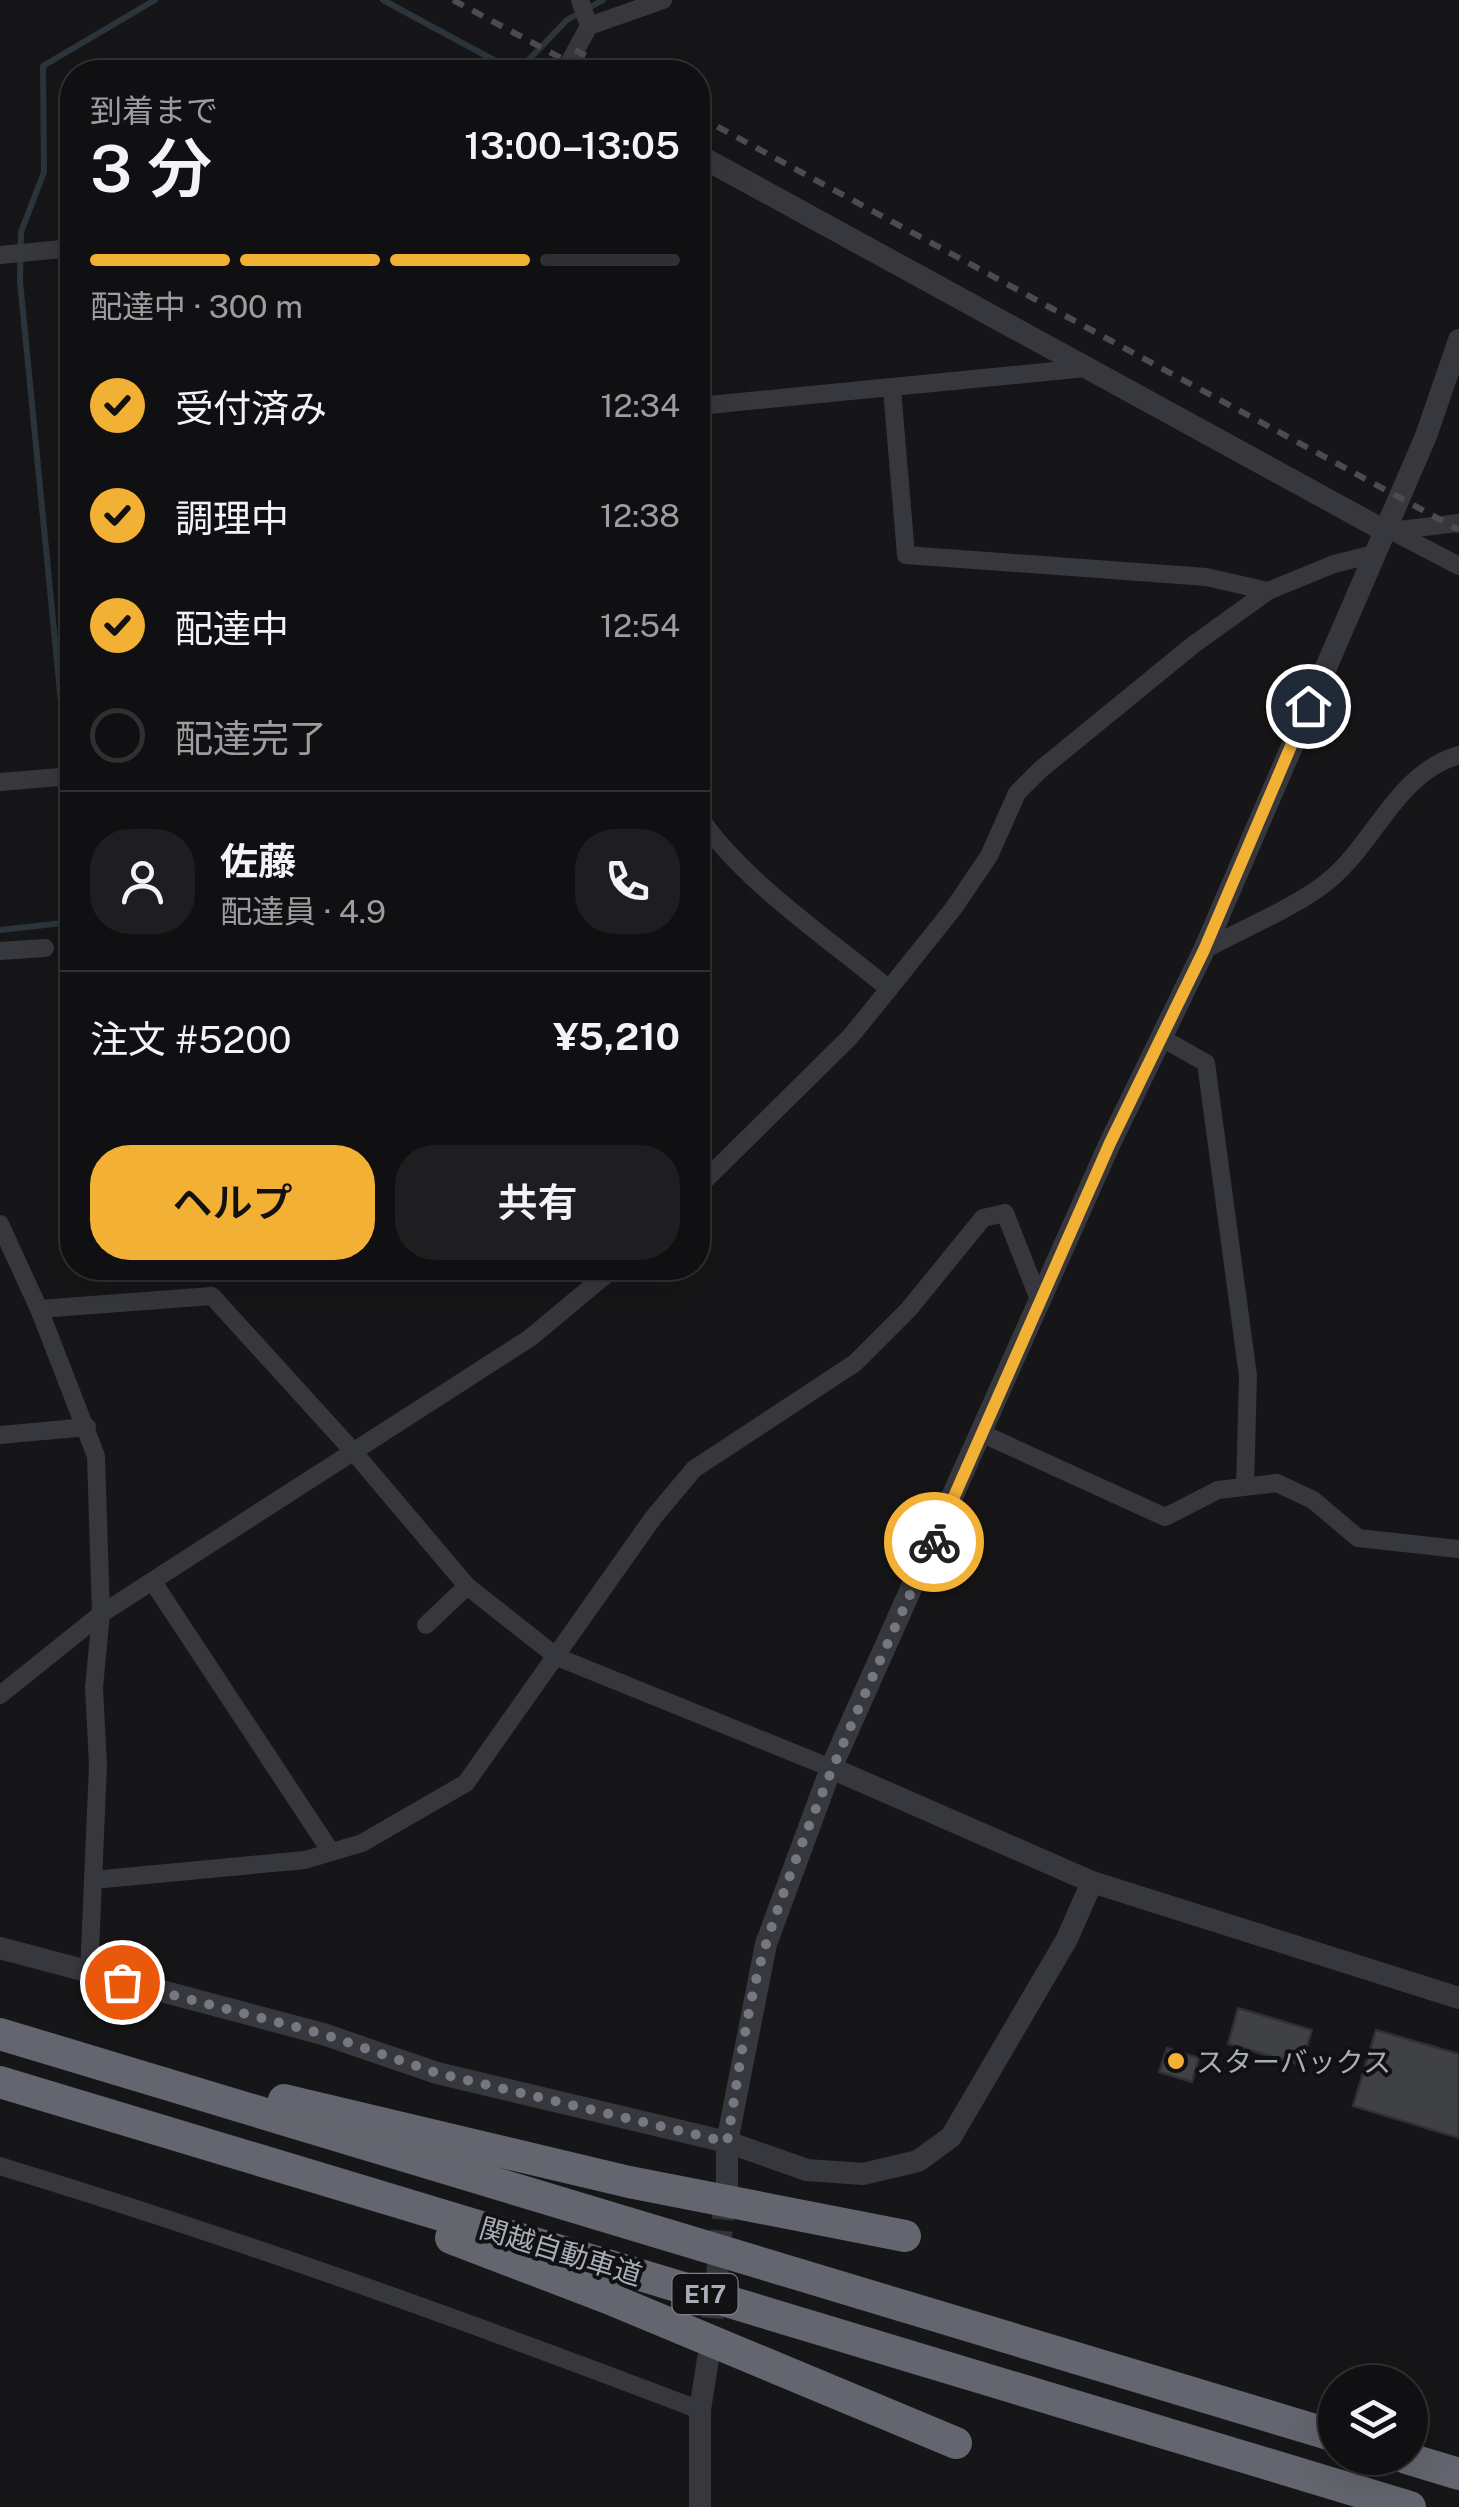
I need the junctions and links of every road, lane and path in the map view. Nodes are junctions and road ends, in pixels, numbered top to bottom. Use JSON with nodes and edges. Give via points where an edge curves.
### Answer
{"nodes":[{"id":1,"x":663,"y":0,"type":"edge"},
{"id":2,"x":584,"y":12,"type":"edge"},
{"id":3,"x":568,"y":60,"type":"edge"},
{"id":4,"x":710,"y":163,"type":"edge"},
{"id":5,"x":60,"y":249,"type":"edge"},
{"id":6,"x":0,"y":255,"type":"edge"},
{"id":7,"x":1459,"y":340,"type":"edge"},
{"id":8,"x":1086,"y":368,"type":"junction"},
{"id":9,"x":892,"y":389,"type":"junction"},
{"id":10,"x":710,"y":405,"type":"edge"},
{"id":11,"x":1459,"y":523,"type":"edge"},
{"id":12,"x":1389,"y":531,"type":"junction"},
{"id":13,"x":1374,"y":554,"type":"junction"},
{"id":14,"x":1459,"y":566,"type":"edge"},
{"id":15,"x":1268,"y":591,"type":"junction"},
{"id":16,"x":1459,"y":755,"type":"edge"},
{"id":17,"x":60,"y":777,"type":"edge"},
{"id":18,"x":0,"y":782,"type":"edge"},
{"id":19,"x":710,"y":834,"type":"edge"},
{"id":20,"x":45,"y":948,"type":"dead end"},
{"id":21,"x":1204,"y":950,"type":"junction"},
{"id":22,"x":0,"y":951,"type":"edge"},
{"id":23,"x":889,"y":989,"type":"junction"},
{"id":24,"x":1162,"y":1038,"type":"junction"},
{"id":25,"x":710,"y":1174,"type":"edge"},
{"id":26,"x":0,"y":1224,"type":"edge"},
{"id":27,"x":600,"y":1280,"type":"edge"},
{"id":28,"x":1040,"y":1302,"type":"junction"},
{"id":29,"x":40,"y":1309,"type":"junction"},
{"id":30,"x":87,"y":1427,"type":"junction"},
{"id":31,"x":983,"y":1434,"type":"junction"},
{"id":32,"x":0,"y":1435,"type":"edge"},
{"id":33,"x":352,"y":1450,"type":"junction"},
{"id":34,"x":1245,"y":1486,"type":"junction"},
{"id":35,"x":1459,"y":1549,"type":"edge"},
{"id":36,"x":153,"y":1582,"type":"junction"},
{"id":37,"x":467,"y":1586,"type":"junction"},
{"id":38,"x":101,"y":1614,"type":"junction"},
{"id":39,"x":426,"y":1625,"type":"dead end"},
{"id":40,"x":557,"y":1657,"type":"junction"},
{"id":41,"x":0,"y":1695,"type":"edge"},
{"id":42,"x":831,"y":1768,"type":"junction"},
{"id":43,"x":331,"y":1852,"type":"junction"},
{"id":44,"x":93,"y":1880,"type":"junction"},
{"id":45,"x":1092,"y":1882,"type":"junction"},
{"id":46,"x":0,"y":1948,"type":"edge"},
{"id":47,"x":89,"y":1974,"type":"junction"},
{"id":48,"x":1459,"y":1998,"type":"edge"},
{"id":49,"x":0,"y":2034,"type":"edge"},
{"id":50,"x":88,"y":2060,"type":"junction"},
{"id":51,"x":0,"y":2083,"type":"edge"},
{"id":52,"x":727,"y":2142,"type":"junction"},
{"id":53,"x":0,"y":2166,"type":"edge"},
{"id":54,"x":727,"y":2187,"type":"tunnel mouth"},
{"id":55,"x":904,"y":2236,"type":"dead end"},
{"id":56,"x":708,"y":2360,"type":"tunnel mouth"},
{"id":57,"x":700,"y":2410,"type":"junction"},
{"id":58,"x":1318,"y":2431,"type":"edge"},
{"id":59,"x":956,"y":2443,"type":"dead end"},
{"id":60,"x":1428,"y":2465,"type":"edge"},
{"id":61,"x":1459,"y":2474,"type":"edge"},
{"id":62,"x":700,"y":2507,"type":"edge"},
{"id":63,"x":1410,"y":2507,"type":"edge"}],
"edges":[{"from":1,"to":2,"type":"street"},
{"from":2,"to":3,"type":"street"},
{"from":4,"to":8,"type":"street"},
{"from":5,"to":6,"type":"street"},
{"from":7,"to":12,"type":"street"},
{"from":8,"to":9,"type":"street"},
{"from":8,"to":12,"type":"street"},
{"from":9,"to":10,"type":"street"},
{"from":9,"to":15,"type":"street","via":[[906,555],[1206,578]]},
{"from":11,"to":12,"type":"street"},
{"from":12,"to":13,"type":"street"},
{"from":12,"to":14,"type":"street"},
{"from":13,"to":15,"type":"street"},
{"from":13,"to":21,"type":"street"},
{"from":15,"to":23,"type":"street","via":[[1017,793],[988,856]]},
{"from":16,"to":21,"type":"street","via":[[1440,760],[1398,796],[1327,882]]},
{"from":17,"to":18,"type":"street"},
{"from":19,"to":23,"type":"street"},
{"from":20,"to":22,"type":"street"},
{"from":21,"to":24,"type":"street"},
{"from":23,"to":25,"type":"street","via":[[850,1038]]},
{"from":24,"to":28,"type":"street"},
{"from":24,"to":34,"type":"street","via":[[1206,1063],[1248,1376]]},
{"from":26,"to":29,"type":"street"},
{"from":27,"to":33,"type":"street","via":[[530,1338]]},
{"from":28,"to":31,"type":"street"},
{"from":28,"to":40,"type":"street","via":[[1005,1213],[983,1218],[909,1309],[855,1362],[694,1469]]},
{"from":29,"to":30,"type":"street"},
{"from":29,"to":33,"type":"street","via":[[212,1296]]},
{"from":30,"to":32,"type":"street"},
{"from":30,"to":38,"type":"street","via":[[96,1456]]},
{"from":31,"to":34,"type":"street","via":[[1165,1517],[1218,1490]]},
{"from":31,"to":42,"type":"street"},
{"from":33,"to":36,"type":"street"},
{"from":33,"to":37,"type":"street"},
{"from":34,"to":35,"type":"street","via":[[1277,1483],[1313,1500],[1358,1538]]},
{"from":36,"to":38,"type":"street"},
{"from":36,"to":43,"type":"street"},
{"from":37,"to":39,"type":"street"},
{"from":37,"to":40,"type":"street"},
{"from":38,"to":41,"type":"street"},
{"from":38,"to":44,"type":"street"},
{"from":40,"to":42,"type":"street"},
{"from":40,"to":43,"type":"street","via":[[466,1783],[362,1843]]},
{"from":42,"to":45,"type":"street"},
{"from":42,"to":52,"type":"street","via":[[766,1944]]},
{"from":43,"to":44,"type":"street"},
{"from":44,"to":47,"type":"street"},
{"from":45,"to":48,"type":"street"},
{"from":45,"to":52,"type":"street","via":[[1068,1939],[951,2137],[935,2151],[895,2170],[831,2174]]},
{"from":46,"to":47,"type":"street"},
{"from":47,"to":52,"type":"street","via":[[323,2034],[437,2073]]},
{"from":49,"to":50,"type":"highway","name":"関越自動車道","number":"E17"},
{"from":50,"to":55,"type":"highway","via":[[337,2110],[629,2182]]},
{"from":50,"to":58,"type":"highway","name":"関越自動車道","number":"E17"},
{"from":51,"to":59,"type":"highway","via":[[93,2121],[446,2236]]},
{"from":51,"to":63,"type":"highway","name":"関越自動車道","number":"E17"},
{"from":52,"to":54,"type":"street"},
{"from":53,"to":57,"type":"street","via":[[160,2214]]},
{"from":56,"to":57,"type":"street"},
{"from":57,"to":62,"type":"street"},
{"from":60,"to":61,"type":"highway"}]}
